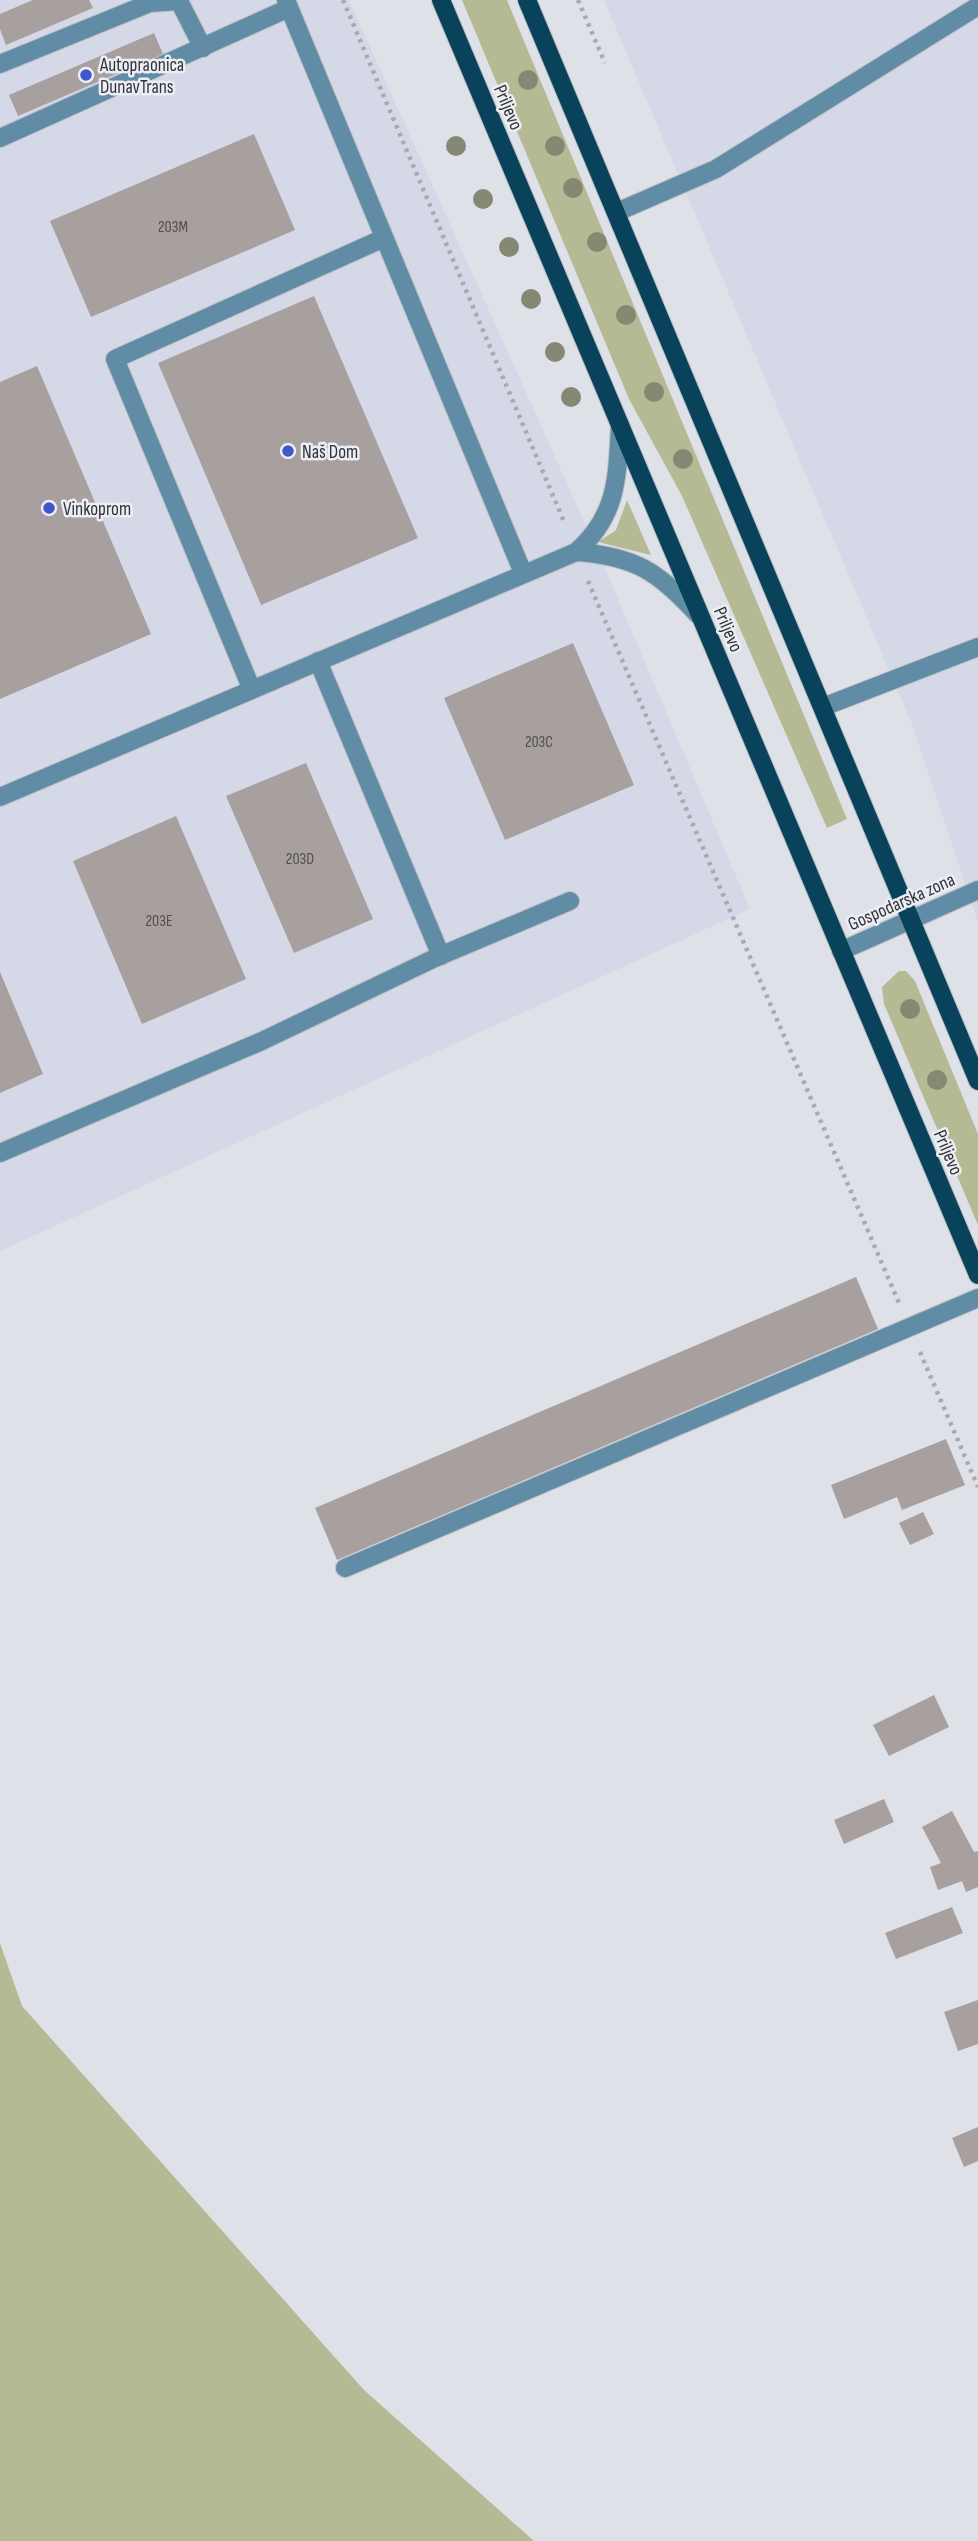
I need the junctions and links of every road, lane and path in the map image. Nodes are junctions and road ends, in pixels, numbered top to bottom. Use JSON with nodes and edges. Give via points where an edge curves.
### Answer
{"nodes":[{"id":1,"x":343,"y":0,"type":"edge"},
{"id":2,"x":441,"y":0,"type":"edge"},
{"id":3,"x":527,"y":0,"type":"edge"},
{"id":4,"x":578,"y":0,"type":"edge"},
{"id":5,"x":287,"y":4,"type":"edge"},
{"id":6,"x":978,"y":6,"type":"edge"},
{"id":7,"x":203,"y":48,"type":"junction"},
{"id":8,"x":606,"y":63,"type":"dead end"},
{"id":9,"x":0,"y":64,"type":"edge"},
{"id":10,"x":0,"y":138,"type":"edge"},
{"id":11,"x":617,"y":212,"type":"junction"},
{"id":12,"x":384,"y":238,"type":"junction"},
{"id":13,"x":620,"y":425,"type":"junction"},
{"id":14,"x":576,"y":552,"type":"junction"},
{"id":15,"x":523,"y":573,"type":"junction"},
{"id":16,"x":701,"y":617,"type":"junction"},
{"id":17,"x":978,"y":647,"type":"edge"},
{"id":18,"x":317,"y":661,"type":"junction"},
{"id":19,"x":252,"y":690,"type":"junction"},
{"id":20,"x":823,"y":707,"type":"junction"},
{"id":21,"x":0,"y":797,"type":"edge"},
{"id":22,"x":978,"y":890,"type":"edge"},
{"id":23,"x":569,"y":901,"type":"dead end"},
{"id":24,"x":911,"y":919,"type":"junction"},
{"id":25,"x":841,"y":950,"type":"junction"},
{"id":26,"x":441,"y":956,"type":"junction"},
{"id":27,"x":978,"y":1081,"type":"edge"},
{"id":28,"x":0,"y":1153,"type":"edge"},
{"id":29,"x":978,"y":1275,"type":"edge"},
{"id":30,"x":978,"y":1298,"type":"edge"},
{"id":31,"x":910,"y":1327,"type":"junction"},
{"id":32,"x":978,"y":1487,"type":"edge"},
{"id":33,"x":345,"y":1568,"type":"dead end"}],
"edges":[{"from":1,"to":14,"type":"path"},
{"from":2,"to":13,"type":"main road","name":"Priljevo"},
{"from":3,"to":11,"type":"main road"},
{"from":4,"to":8,"type":"path"},
{"from":5,"to":7,"type":"street"},
{"from":5,"to":12,"type":"street"},
{"from":6,"to":11,"type":"street","via":[[716,169]]},
{"from":7,"to":9,"type":"street","via":[[179,1],[150,3]]},
{"from":7,"to":10,"type":"street"},
{"from":11,"to":20,"type":"main road"},
{"from":12,"to":15,"type":"street"},
{"from":12,"to":19,"type":"street","via":[[115,359]]},
{"from":13,"to":14,"type":"street","via":[[613,498],[605,519]]},
{"from":13,"to":16,"type":"main road","name":"Priljevo"},
{"from":14,"to":15,"type":"street"},
{"from":14,"to":16,"type":"street","via":[[633,561],[669,583]]},
{"from":14,"to":31,"type":"path"},
{"from":15,"to":18,"type":"street"},
{"from":16,"to":25,"type":"main road","name":"Priljevo"},
{"from":17,"to":20,"type":"street"},
{"from":18,"to":19,"type":"street"},
{"from":18,"to":26,"type":"street"},
{"from":19,"to":21,"type":"street"},
{"from":20,"to":24,"type":"main road"},
{"from":22,"to":24,"type":"street","name":"Gospodarska zona"},
{"from":23,"to":26,"type":"street"},
{"from":24,"to":25,"type":"street","name":"Gospodarska zona"},
{"from":24,"to":27,"type":"main road"},
{"from":25,"to":29,"type":"main road","name":"Priljevo"},
{"from":26,"to":28,"type":"street","via":[[262,1041]]},
{"from":30,"to":31,"type":"street"},
{"from":31,"to":32,"type":"path"},
{"from":31,"to":33,"type":"street"}]}
